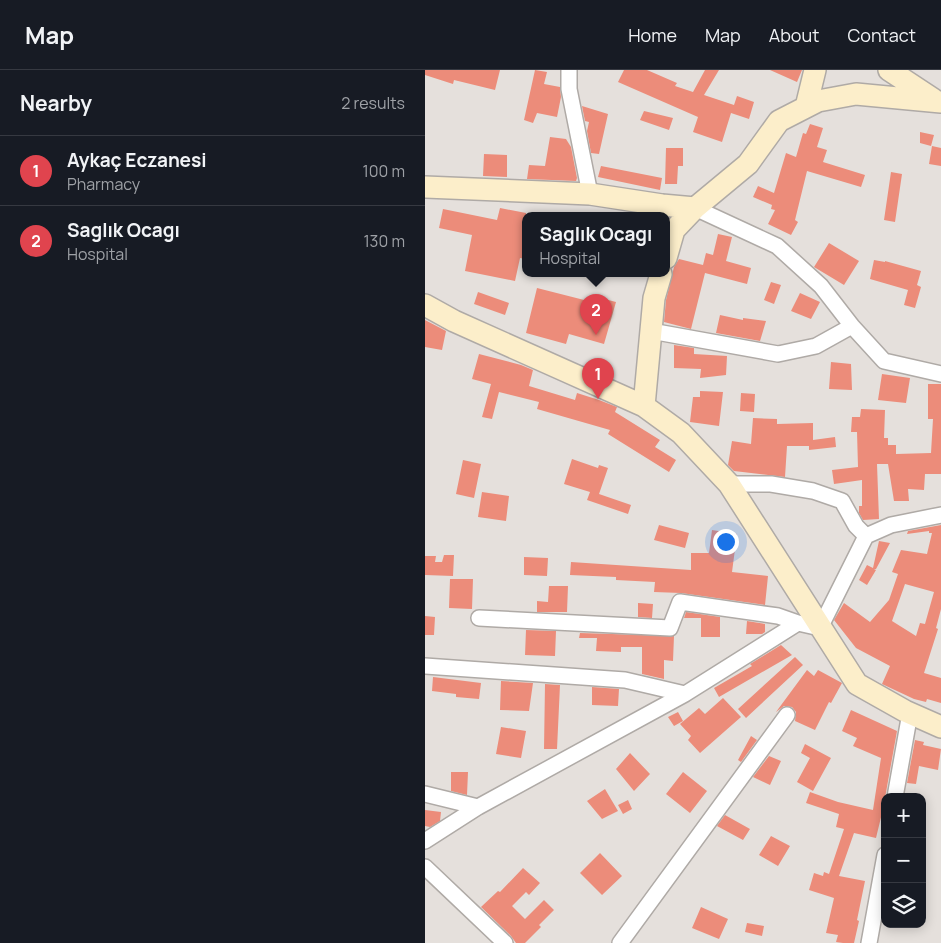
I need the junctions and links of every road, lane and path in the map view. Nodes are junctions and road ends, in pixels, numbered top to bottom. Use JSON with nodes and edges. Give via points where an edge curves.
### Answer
{"nodes":[{"id":1,"x":569,"y":70,"type":"edge"},
{"id":2,"x":815,"y":70,"type":"edge"},
{"id":3,"x":889,"y":70,"type":"edge"},
{"id":4,"x":938,"y":101,"type":"edge"},
{"id":5,"x":806,"y":107,"type":"junction"},
{"id":6,"x":425,"y":187,"type":"edge"},
{"id":7,"x":590,"y":194,"type":"junction"},
{"id":8,"x":695,"y":208,"type":"junction"},
{"id":9,"x":670,"y":244,"type":"edge"},
{"id":10,"x":660,"y":277,"type":"edge"},
{"id":11,"x":425,"y":306,"type":"edge"},
{"id":12,"x":852,"y":326,"type":"junction"},
{"id":13,"x":651,"y":331,"type":"junction"},
{"id":14,"x":941,"y":374,"type":"edge"},
{"id":15,"x":644,"y":406,"type":"junction"},
{"id":16,"x":729,"y":484,"type":"junction"},
{"id":17,"x":941,"y":516,"type":"edge"},
{"id":18,"x":866,"y":536,"type":"junction"},
{"id":19,"x":479,"y":618,"type":"dead end"},
{"id":20,"x":798,"y":623,"type":"junction"},
{"id":21,"x":820,"y":628,"type":"junction"},
{"id":22,"x":425,"y":666,"type":"edge"},
{"id":23,"x":685,"y":694,"type":"junction"},
{"id":24,"x":910,"y":713,"type":"junction"},
{"id":25,"x":787,"y":715,"type":"dead end"},
{"id":26,"x":941,"y":726,"type":"edge"},
{"id":27,"x":896,"y":793,"type":"edge"},
{"id":28,"x":425,"y":794,"type":"edge"},
{"id":29,"x":478,"y":807,"type":"junction"},
{"id":30,"x":425,"y":841,"type":"edge"},
{"id":31,"x":425,"y":867,"type":"edge"},
{"id":32,"x":881,"y":877,"type":"edge"},
{"id":33,"x":505,"y":943,"type":"edge"},
{"id":34,"x":620,"y":943,"type":"edge"},
{"id":35,"x":869,"y":943,"type":"edge"}],
"edges":[{"from":1,"to":7,"type":"street","via":[[569,89]]},
{"from":2,"to":5,"type":"street"},
{"from":3,"to":4,"type":"street"},
{"from":4,"to":5,"type":"street","via":[[856,94],[818,101]]},
{"from":5,"to":8,"type":"street","via":[[779,121],[747,164]]},
{"from":6,"to":7,"type":"street"},
{"from":7,"to":8,"type":"street"},
{"from":8,"to":9,"type":"street","via":[[674,230]]},
{"from":8,"to":12,"type":"street","via":[[777,246],[821,286]]},
{"from":10,"to":13,"type":"street","via":[[654,298]]},
{"from":11,"to":15,"type":"street"},
{"from":12,"to":13,"type":"street","via":[[816,346],[778,354]]},
{"from":12,"to":14,"type":"street","via":[[884,361]]},
{"from":13,"to":15,"type":"street"},
{"from":15,"to":16,"type":"street","via":[[681,433]]},
{"from":16,"to":18,"type":"street","via":[[771,484],[813,491],[842,501],[856,526]]},
{"from":16,"to":21,"type":"street"},
{"from":17,"to":18,"type":"street","via":[[891,525]]},
{"from":18,"to":21,"type":"street"},
{"from":19,"to":20,"type":"street","via":[[670,628],[680,602],[778,616]]},
{"from":20,"to":21,"type":"street"},
{"from":20,"to":23,"type":"street"},
{"from":21,"to":24,"type":"street","via":[[857,684]]},
{"from":22,"to":23,"type":"street","via":[[625,680]]},
{"from":23,"to":29,"type":"street"},
{"from":24,"to":26,"type":"street"},
{"from":24,"to":27,"type":"street"},
{"from":25,"to":34,"type":"street"},
{"from":28,"to":29,"type":"street"},
{"from":29,"to":30,"type":"street"},
{"from":31,"to":33,"type":"street"},
{"from":32,"to":35,"type":"street"}]}
